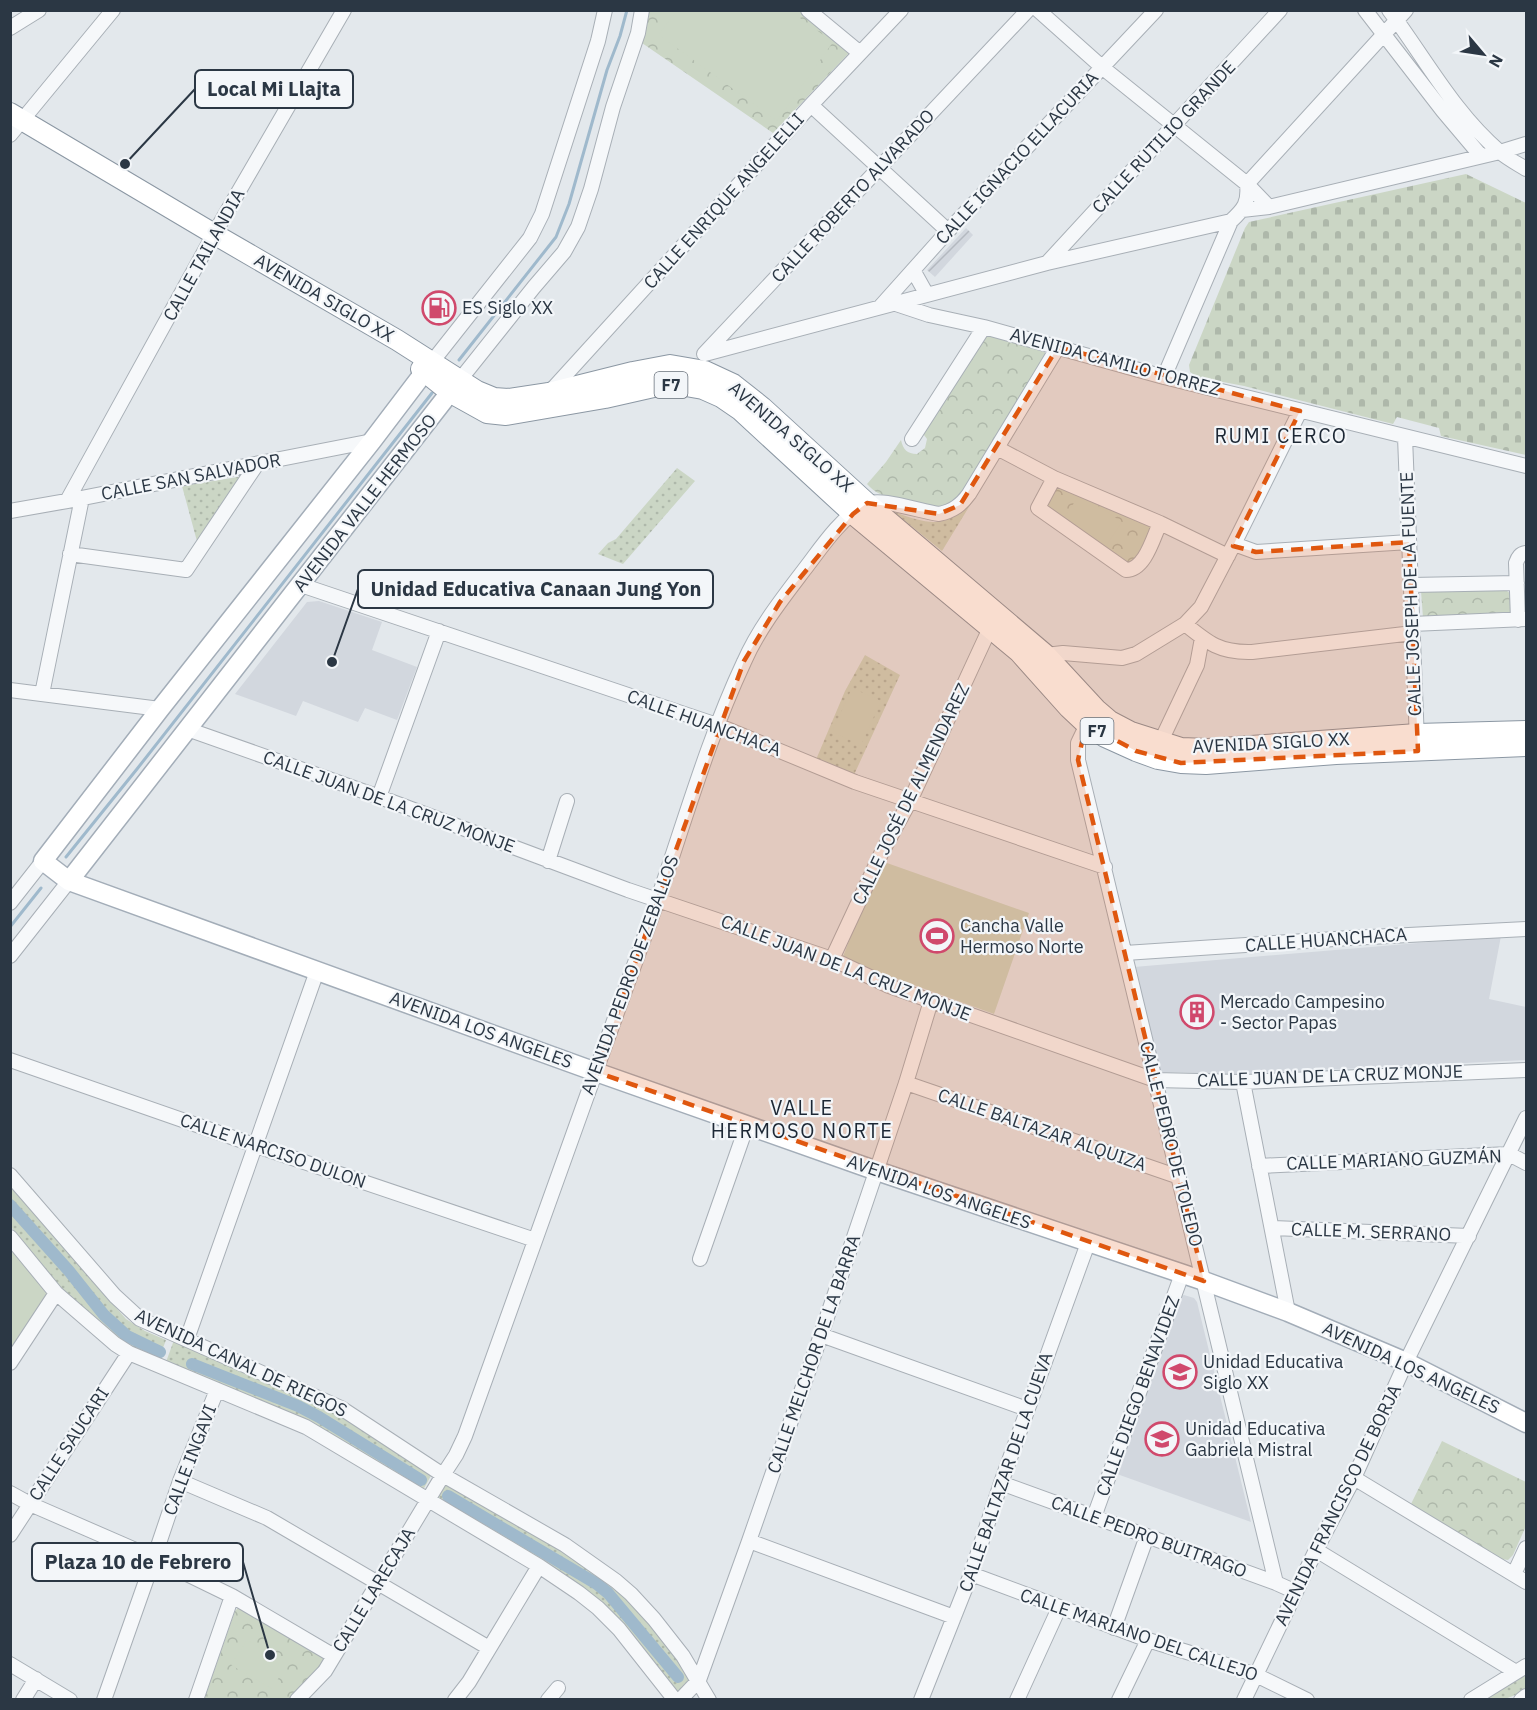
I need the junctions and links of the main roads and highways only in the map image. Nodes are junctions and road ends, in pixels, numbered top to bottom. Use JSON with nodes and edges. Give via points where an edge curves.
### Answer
{"nodes":[{"id":1,"x":14,"y":125,"type":"edge"},
{"id":2,"x":429,"y":367,"type":"junction"},
{"id":3,"x":695,"y":369,"type":"junction"},
{"id":4,"x":455,"y":387,"type":"junction"},
{"id":5,"x":860,"y":508,"type":"junction"},
{"id":6,"x":1039,"y":660,"type":"junction"},
{"id":7,"x":1091,"y":717,"type":"junction"},
{"id":8,"x":1527,"y":731,"type":"edge"},
{"id":9,"x":1417,"y":743,"type":"junction"},
{"id":10,"x":1527,"y":746,"type":"edge"},
{"id":11,"x":44,"y":861,"type":"joint"},
{"id":12,"x":69,"y":881,"type":"junction"},
{"id":13,"x":1527,"y":1423,"type":"edge"}],
"edges":[{"from":1,"to":2,"type":"highway","name":"AVENIDA SIGLO XX","number":"F7"},
{"from":2,"to":4,"type":"highway","name":"AVENIDA SIGLO XX","number":"F7"},
{"from":2,"to":11,"type":"main road","name":"AVENIDA VALLE HERMOSO"},
{"from":3,"to":4,"type":"highway","name":"AVENIDA SIGLO XX","number":"F7","via":[[670,365],[508,399]]},
{"from":3,"to":4,"type":"highway","name":"AVENIDA SIGLO XX","number":"F7","via":[[680,385],[506,415],[487,413]]},
{"from":3,"to":5,"type":"highway","name":"AVENIDA SIGLO XX","number":"F7","via":[[703,389],[740,410]]},
{"from":4,"to":12,"type":"main road","name":"AVENIDA VALLE HERMOSO"},
{"from":5,"to":6,"type":"highway","name":"AVENIDA SIGLO XX","number":"F7"},
{"from":5,"to":6,"type":"highway","name":"AVENIDA SIGLO XX","number":"F7","via":[[990,628],[1019,652]]},
{"from":6,"to":7,"type":"highway","name":"AVENIDA SIGLO XX","number":"F7"},
{"from":7,"to":9,"type":"highway","name":"AVENIDA SIGLO XX","number":"F7","via":[[1181,748]]},
{"from":7,"to":9,"type":"highway","name":"AVENIDA SIGLO XX","number":"F7","via":[[1105,737],[1158,759],[1181,763],[1336,754]]},
{"from":8,"to":9,"type":"highway","name":"AVENIDA SIGLO XX","number":"F7"},
{"from":9,"to":10,"type":"highway","name":"AVENIDA SIGLO XX","number":"F7"},
{"from":11,"to":12,"type":"main road","name":"AVENIDA LOS ANGELES"},
{"from":12,"to":13,"type":"main road","name":"AVENIDA LOS ANGELES","via":[[596,1072],[1288,1312],[1406,1362]]}]}
